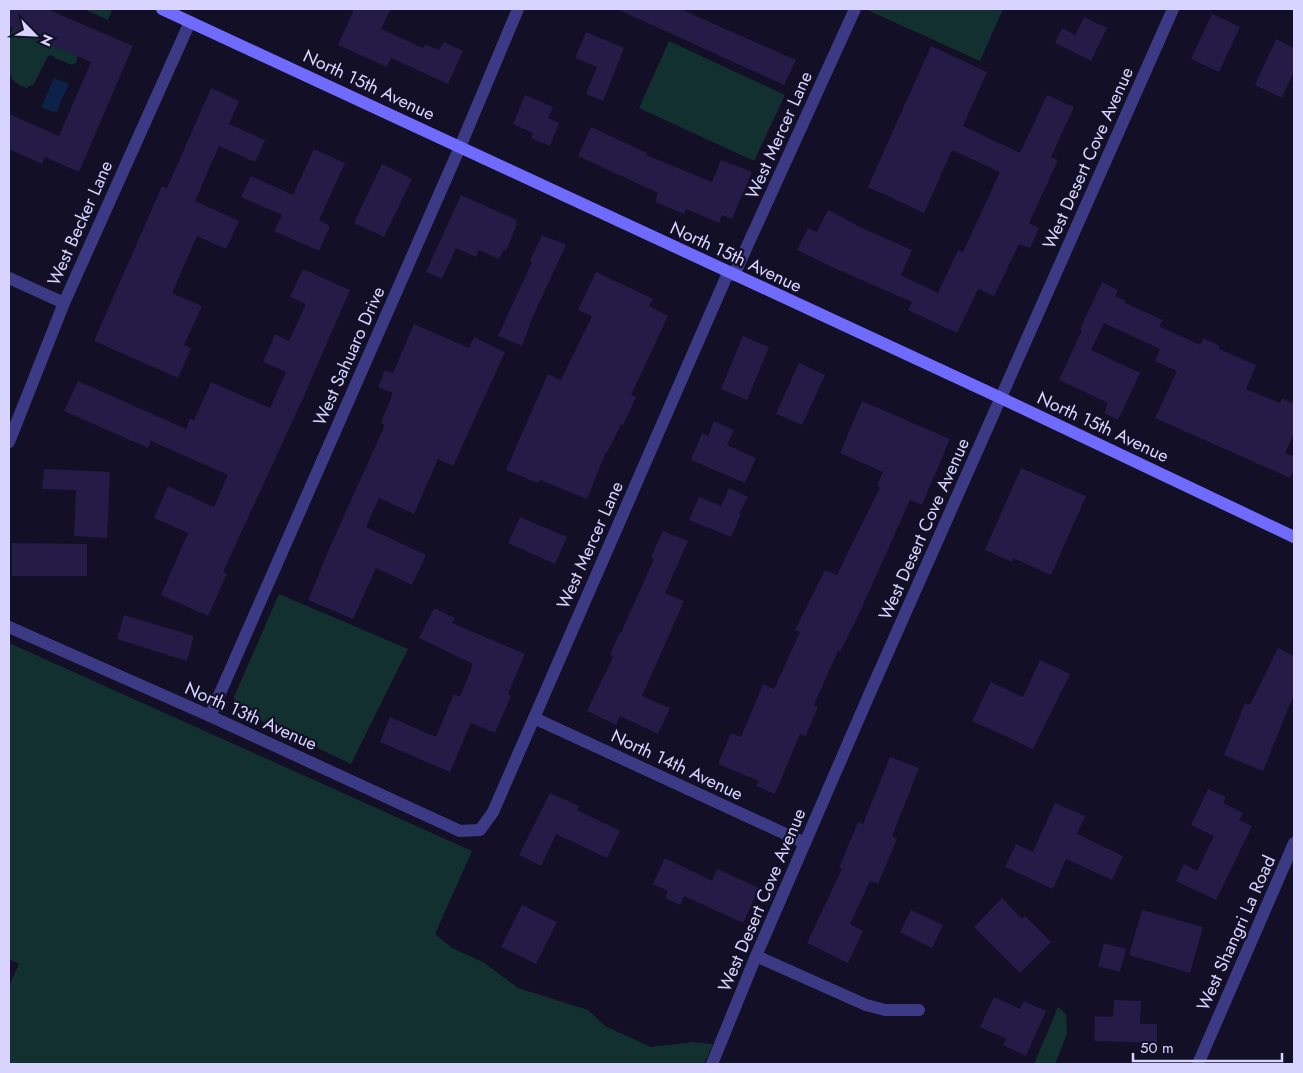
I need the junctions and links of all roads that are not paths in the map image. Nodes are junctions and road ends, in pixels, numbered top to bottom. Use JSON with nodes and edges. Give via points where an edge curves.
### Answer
{"nodes":[{"id":1,"x":162,"y":9,"type":"edge"},
{"id":2,"x":518,"y":9,"type":"edge"},
{"id":3,"x":855,"y":9,"type":"edge"},
{"id":4,"x":1173,"y":9,"type":"edge"},
{"id":5,"x":190,"y":22,"type":"junction"},
{"id":6,"x":460,"y":147,"type":"junction"},
{"id":7,"x":731,"y":274,"type":"junction"},
{"id":8,"x":9,"y":278,"type":"edge"},
{"id":9,"x":64,"y":303,"type":"junction"},
{"id":10,"x":1001,"y":398,"type":"junction"},
{"id":11,"x":9,"y":442,"type":"edge"},
{"id":12,"x":1294,"y":537,"type":"edge"},
{"id":13,"x":9,"y":627,"type":"edge"},
{"id":14,"x":210,"y":716,"type":"junction"},
{"id":15,"x":534,"y":718,"type":"junction"},
{"id":16,"x":480,"y":830,"type":"joint"},
{"id":17,"x":805,"y":843,"type":"junction"},
{"id":18,"x":1294,"y":843,"type":"edge"},
{"id":19,"x":756,"y":956,"type":"junction"},
{"id":20,"x":919,"y":1010,"type":"dead end"},
{"id":21,"x":712,"y":1064,"type":"edge"},
{"id":22,"x":1198,"y":1064,"type":"edge"}],
"edges":[{"from":1,"to":5,"type":"street","name":"North 15th Avenue"},
{"from":2,"to":6,"type":"street","name":"West Sahuaro Drive"},
{"from":3,"to":7,"type":"street","name":"West Mercer Lane"},
{"from":4,"to":10,"type":"street","name":"West Desert Cove Avenue"},
{"from":5,"to":6,"type":"street","name":"North 15th Avenue"},
{"from":5,"to":9,"type":"street","name":"West Becker Lane"},
{"from":6,"to":7,"type":"street","name":"North 15th Avenue"},
{"from":6,"to":14,"type":"street","name":"West Sahuaro Drive"},
{"from":7,"to":10,"type":"street","name":"North 15th Avenue"},
{"from":7,"to":15,"type":"street","name":"West Mercer Lane"},
{"from":8,"to":9,"type":"street"},
{"from":9,"to":11,"type":"street","name":"West Becker Lane"},
{"from":10,"to":12,"type":"street","name":"North 15th Avenue"},
{"from":10,"to":17,"type":"street","name":"West Desert Cove Avenue"},
{"from":13,"to":14,"type":"street","name":"North 13th Avenue"},
{"from":14,"to":16,"type":"street","name":"North 13th Avenue","via":[[460,831]]},
{"from":15,"to":16,"type":"street","name":"West Mercer Lane","via":[[493,812]]},
{"from":15,"to":17,"type":"street","name":"North 14th Avenue"},
{"from":17,"to":19,"type":"street","name":"West Desert Cove Avenue"},
{"from":18,"to":22,"type":"street","name":"West Shangri La Road"},
{"from":19,"to":20,"type":"street","via":[[866,1005],[885,1010]]},
{"from":19,"to":21,"type":"street","name":"West Desert Cove Avenue"}]}
